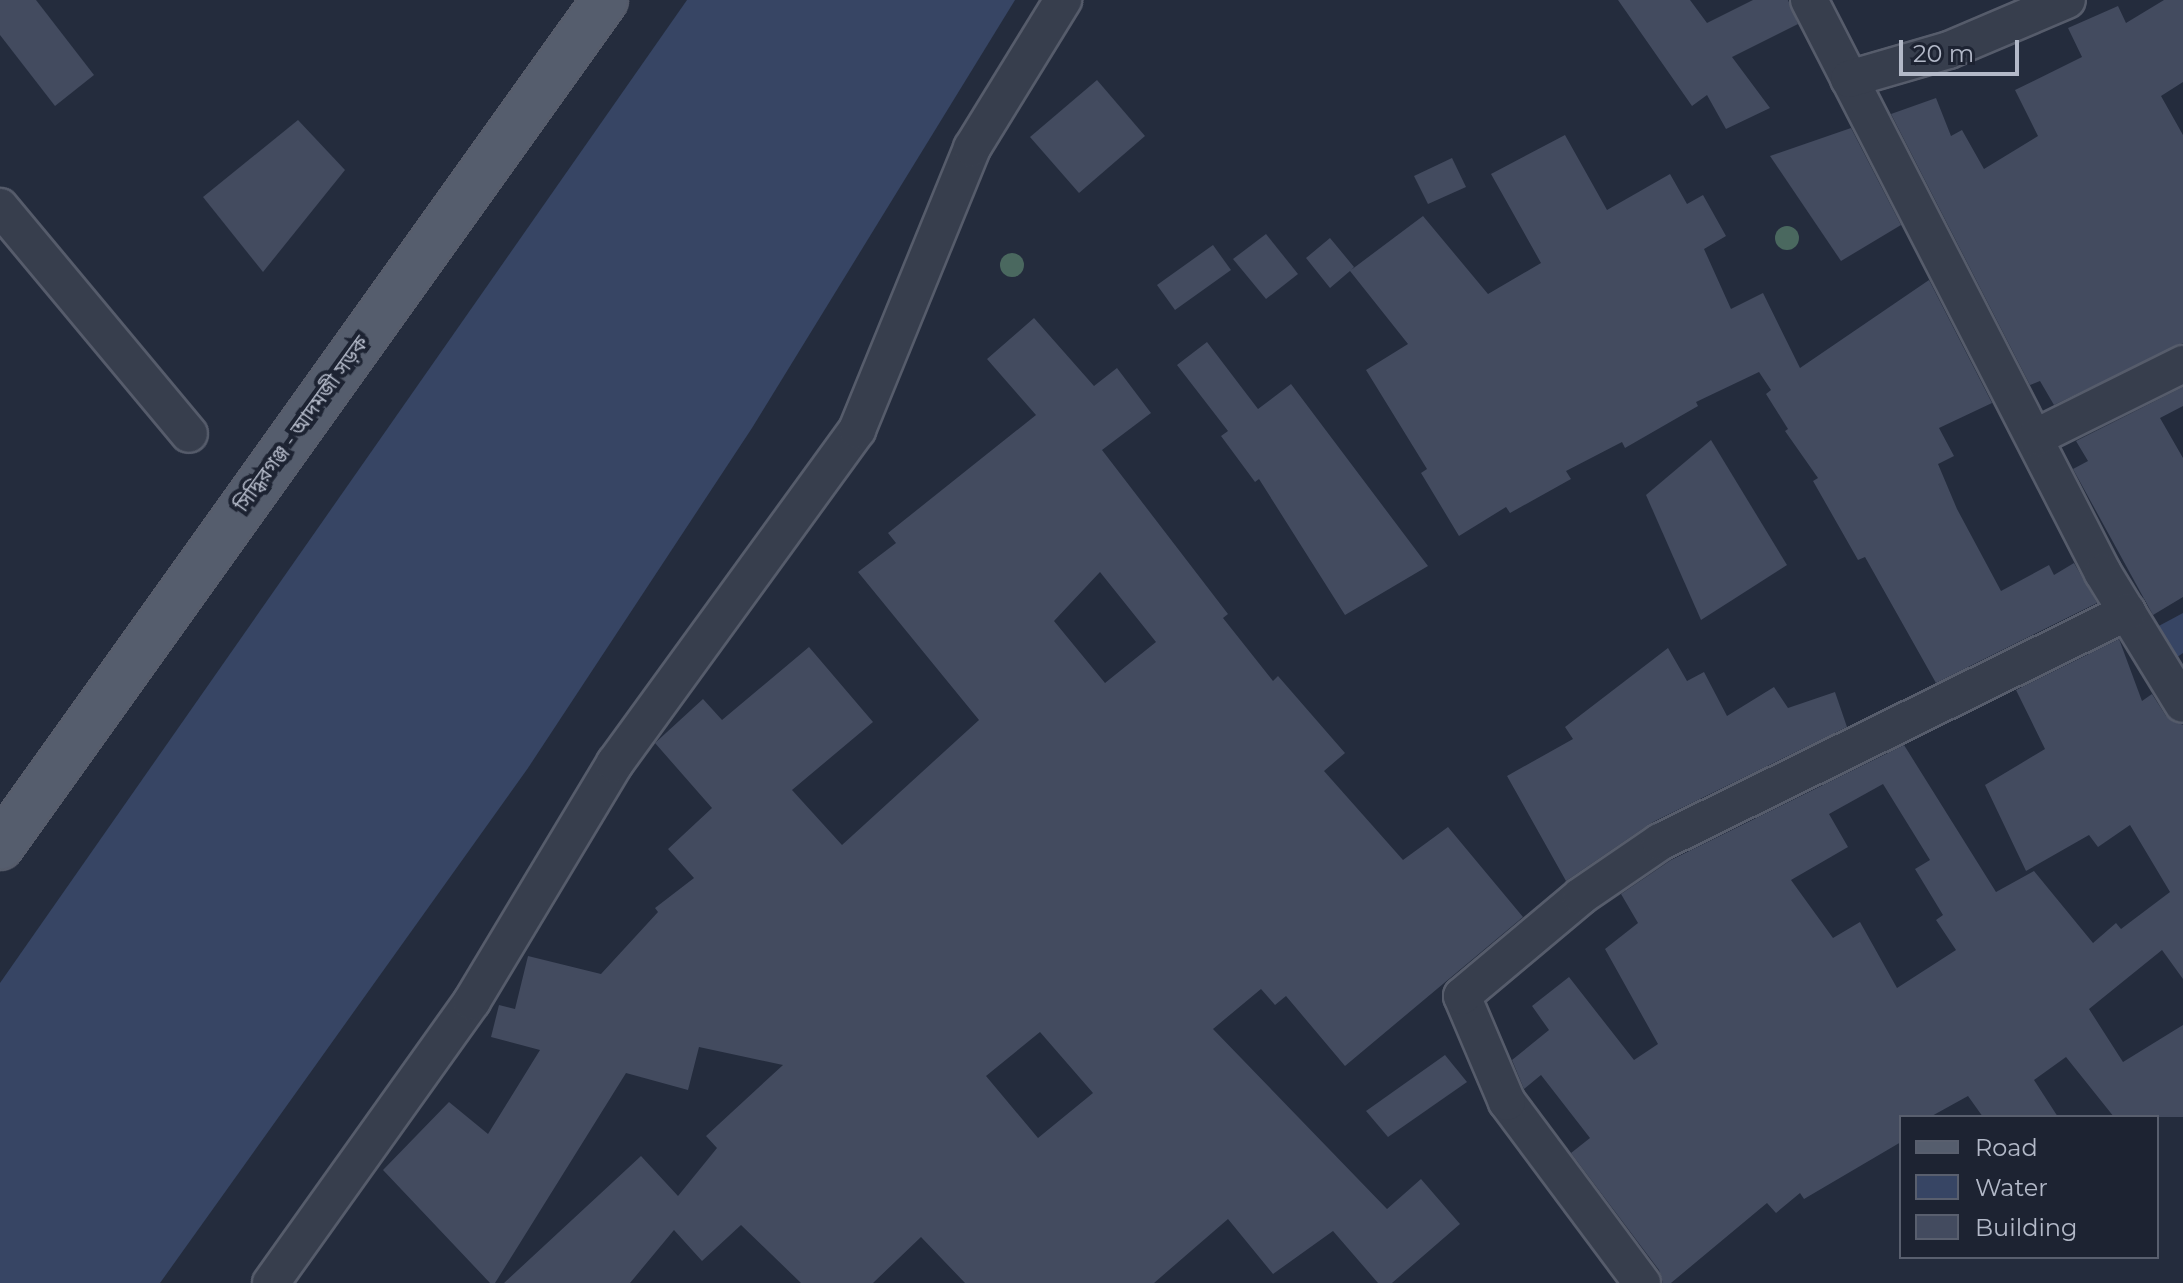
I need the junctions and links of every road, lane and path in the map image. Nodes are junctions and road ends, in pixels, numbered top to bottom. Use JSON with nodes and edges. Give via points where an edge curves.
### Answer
{"nodes":[{"id":1,"x":605,"y":0,"type":"edge"},
{"id":2,"x":1063,"y":0,"type":"edge"},
{"id":3,"x":1809,"y":0,"type":"edge"},
{"id":4,"x":2067,"y":0,"type":"edge"},
{"id":5,"x":1849,"y":79,"type":"junction"},
{"id":6,"x":0,"y":207,"type":"edge"},
{"id":7,"x":2183,"y":364,"type":"edge"},
{"id":8,"x":189,"y":434,"type":"dead end"},
{"id":9,"x":2036,"y":437,"type":"junction"},
{"id":10,"x":2127,"y":612,"type":"junction"},
{"id":11,"x":2183,"y":704,"type":"edge"},
{"id":12,"x":0,"y":847,"type":"edge"},
{"id":13,"x":271,"y":1283,"type":"edge"},
{"id":14,"x":1642,"y":1283,"type":"edge"}],
"edges":[{"from":1,"to":12,"type":"main road","name":"সিদ্ধিরগঞ্জ - আদমজী সড়ক"},
{"from":2,"to":13,"type":"street","via":[[972,148],[857,430],[615,763],[472,1001]]},
{"from":3,"to":5,"type":"street"},
{"from":4,"to":5,"type":"street","via":[[1949,50]]},
{"from":5,"to":9,"type":"street"},
{"from":6,"to":8,"type":"street"},
{"from":7,"to":9,"type":"street"},
{"from":9,"to":10,"type":"street"},
{"from":10,"to":11,"type":"street"},
{"from":10,"to":14,"type":"street","via":[[1660,842],[1581,896],[1462,996],[1507,1102]]}]}
